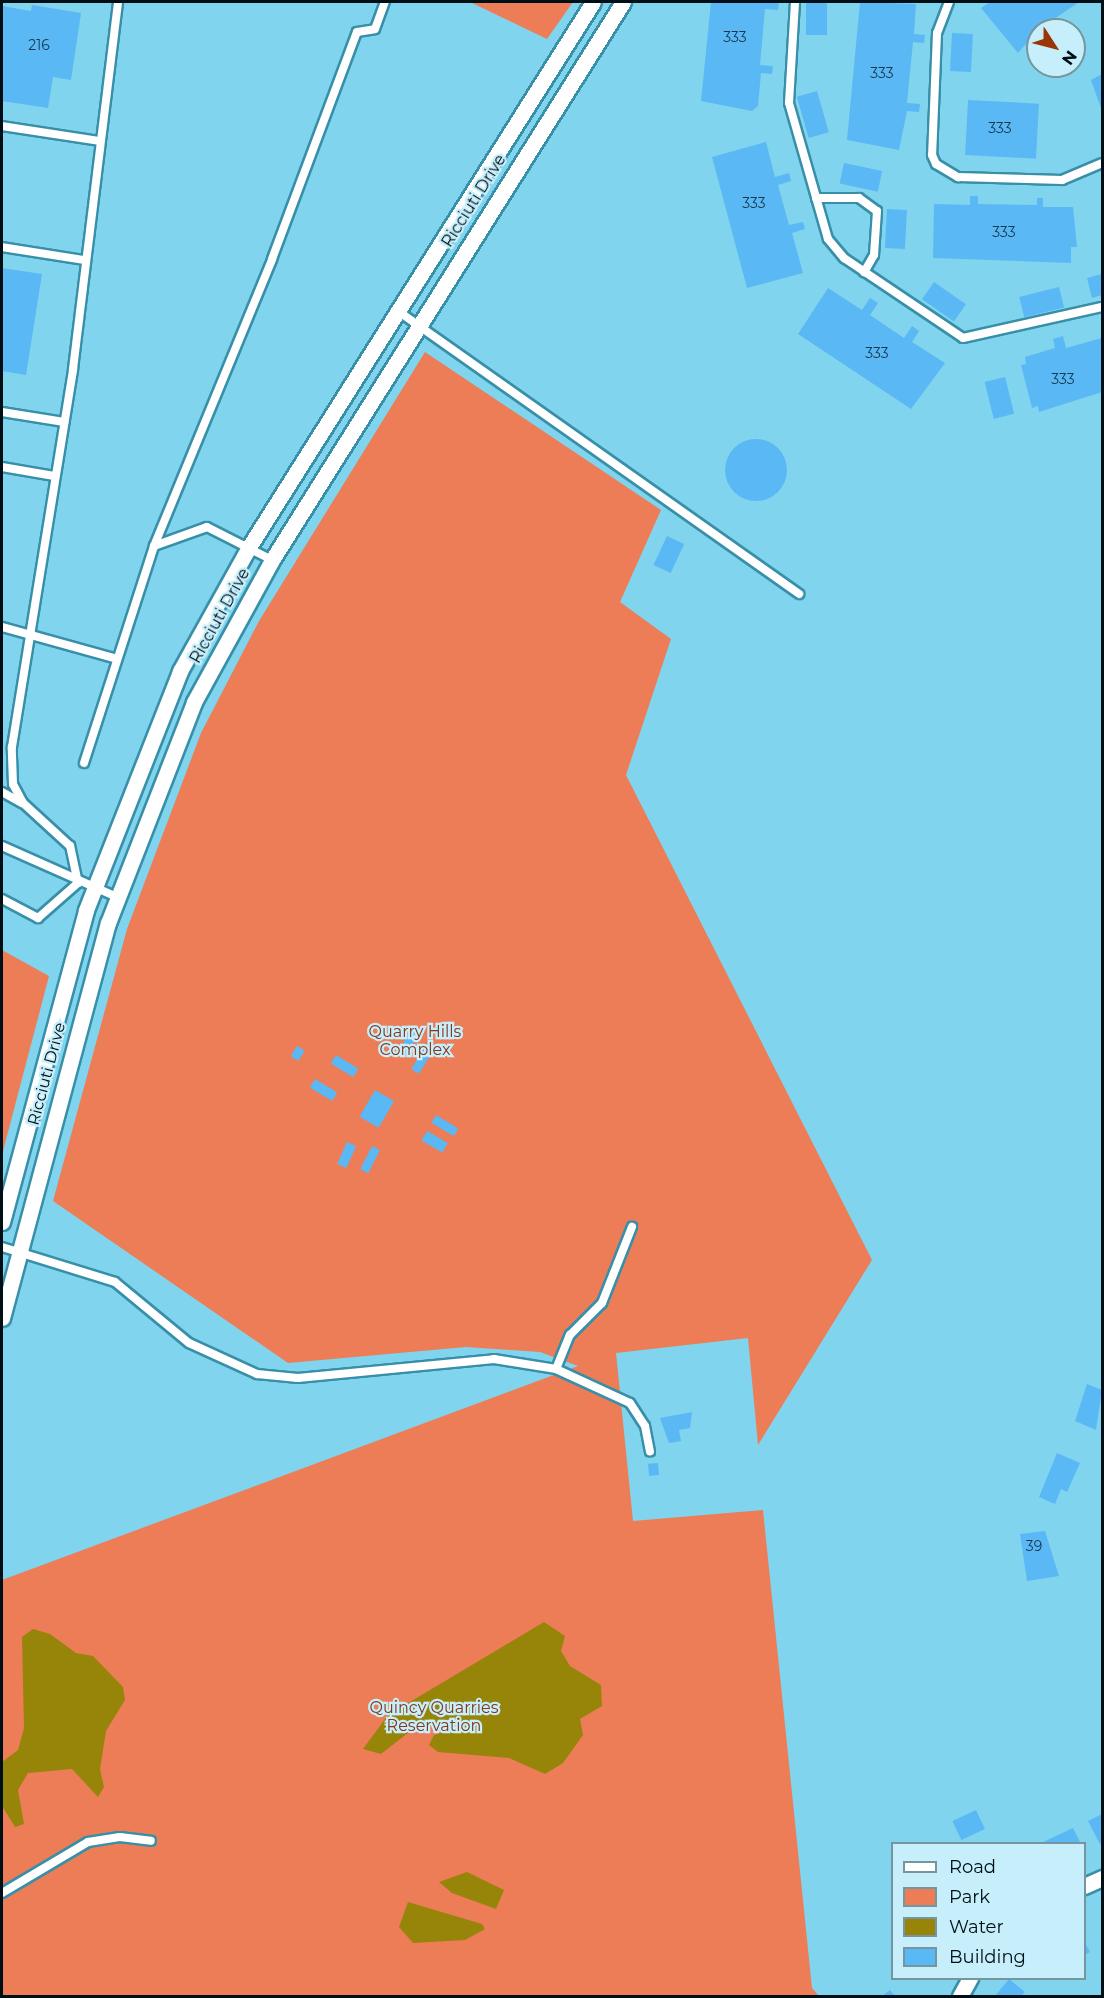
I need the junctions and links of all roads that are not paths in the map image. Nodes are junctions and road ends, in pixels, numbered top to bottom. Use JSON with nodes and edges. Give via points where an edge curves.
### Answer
{"nodes":[{"id":1,"x":118,"y":2,"type":"edge"},
{"id":2,"x":385,"y":2,"type":"edge"},
{"id":3,"x":593,"y":2,"type":"edge"},
{"id":4,"x":623,"y":2,"type":"edge"},
{"id":5,"x":795,"y":2,"type":"edge"},
{"id":6,"x":949,"y":2,"type":"edge"},
{"id":7,"x":2,"y":126,"type":"edge"},
{"id":8,"x":100,"y":141,"type":"junction"},
{"id":9,"x":1102,"y":163,"type":"edge"},
{"id":10,"x":816,"y":198,"type":"junction"},
{"id":11,"x":2,"y":247,"type":"edge"},
{"id":12,"x":84,"y":260,"type":"junction"},
{"id":13,"x":864,"y":272,"type":"junction"},
{"id":14,"x":1102,"y":307,"type":"edge"},
{"id":15,"x":396,"y":310,"type":"junction"},
{"id":16,"x":419,"y":325,"type":"junction"},
{"id":17,"x":2,"y":412,"type":"edge"},
{"id":18,"x":64,"y":422,"type":"junction"},
{"id":19,"x":2,"y":467,"type":"edge"},
{"id":20,"x":54,"y":476,"type":"junction"},
{"id":21,"x":154,"y":546,"type":"junction"},
{"id":22,"x":249,"y":547,"type":"junction"},
{"id":23,"x":272,"y":560,"type":"junction"},
{"id":24,"x":799,"y":594,"type":"dead end"},
{"id":25,"x":2,"y":627,"type":"edge"},
{"id":26,"x":29,"y":632,"type":"junction"},
{"id":27,"x":117,"y":659,"type":"junction"},
{"id":28,"x":84,"y":763,"type":"dead end"},
{"id":29,"x":2,"y":792,"type":"edge"},
{"id":30,"x":24,"y":803,"type":"junction"},
{"id":31,"x":2,"y":846,"type":"edge"},
{"id":32,"x":85,"y":886,"type":"junction"},
{"id":33,"x":117,"y":897,"type":"junction"},
{"id":34,"x":2,"y":899,"type":"edge"},
{"id":35,"x":2,"y":1222,"type":"edge"},
{"id":36,"x":632,"y":1227,"type":"dead end"},
{"id":37,"x":2,"y":1247,"type":"edge"},
{"id":38,"x":19,"y":1251,"type":"junction"},
{"id":39,"x":2,"y":1318,"type":"edge"},
{"id":40,"x":556,"y":1369,"type":"junction"},
{"id":41,"x":650,"y":1452,"type":"dead end"},
{"id":42,"x":151,"y":1841,"type":"dead end"},
{"id":43,"x":1102,"y":1878,"type":"edge"},
{"id":44,"x":1086,"y":1885,"type":"edge"},
{"id":45,"x":2,"y":1893,"type":"edge"},
{"id":46,"x":969,"y":1980,"type":"edge"},
{"id":47,"x":960,"y":1996,"type":"edge"}],
"edges":[{"from":1,"to":8,"type":"lane"},
{"from":2,"to":21,"type":"lane","via":[[375,29],[357,33],[272,259]]},
{"from":3,"to":15,"type":"street","name":"Ricciuti Drive"},
{"from":4,"to":16,"type":"street","name":"Ricciuti Drive"},
{"from":5,"to":10,"type":"lane","via":[[789,103]]},
{"from":6,"to":9,"type":"lane","via":[[937,33],[932,155],[936,164],[958,177],[1062,180]]},
{"from":7,"to":8,"type":"lane"},
{"from":8,"to":12,"type":"lane"},
{"from":10,"to":13,"type":"lane","via":[[831,244]]},
{"from":10,"to":13,"type":"lane","via":[[859,198],[877,211],[874,255]]},
{"from":11,"to":12,"type":"lane"},
{"from":12,"to":18,"type":"lane"},
{"from":13,"to":14,"type":"lane","via":[[963,338]]},
{"from":15,"to":16,"type":"lane"},
{"from":15,"to":22,"type":"street","name":"Ricciuti Drive"},
{"from":16,"to":23,"type":"street","name":"Ricciuti Drive"},
{"from":16,"to":24,"type":"lane"},
{"from":17,"to":18,"type":"lane"},
{"from":18,"to":20,"type":"lane"},
{"from":19,"to":20,"type":"lane"},
{"from":20,"to":26,"type":"lane"},
{"from":21,"to":22,"type":"lane","via":[[207,526]]},
{"from":21,"to":27,"type":"lane"},
{"from":22,"to":23,"type":"lane"},
{"from":22,"to":32,"type":"street","name":"Ricciuti Drive","via":[[172,688]]},
{"from":23,"to":33,"type":"street","name":"Ricciuti Drive","via":[[190,710]]},
{"from":25,"to":26,"type":"lane"},
{"from":26,"to":27,"type":"lane"},
{"from":26,"to":30,"type":"lane","via":[[12,747],[13,784]]},
{"from":27,"to":28,"type":"lane"},
{"from":29,"to":30,"type":"lane"},
{"from":30,"to":32,"type":"lane","via":[[70,846]]},
{"from":31,"to":32,"type":"lane"},
{"from":32,"to":33,"type":"lane"},
{"from":32,"to":34,"type":"lane","via":[[38,918]]},
{"from":32,"to":35,"type":"street","name":"Ricciuti Drive"},
{"from":33,"to":38,"type":"street","name":"Ricciuti Drive"},
{"from":36,"to":40,"type":"lane","via":[[602,1304],[570,1335]]},
{"from":37,"to":38,"type":"lane"},
{"from":38,"to":39,"type":"street","name":"Ricciuti Drive"},
{"from":38,"to":40,"type":"lane","via":[[115,1282],[189,1343],[257,1374],[298,1378],[494,1359]]},
{"from":40,"to":41,"type":"lane","via":[[630,1403],[645,1426]]},
{"from":42,"to":45,"type":"lane","via":[[120,1837],[88,1842]]},
{"from":43,"to":44,"type":"street"},
{"from":46,"to":47,"type":"street"}]}
